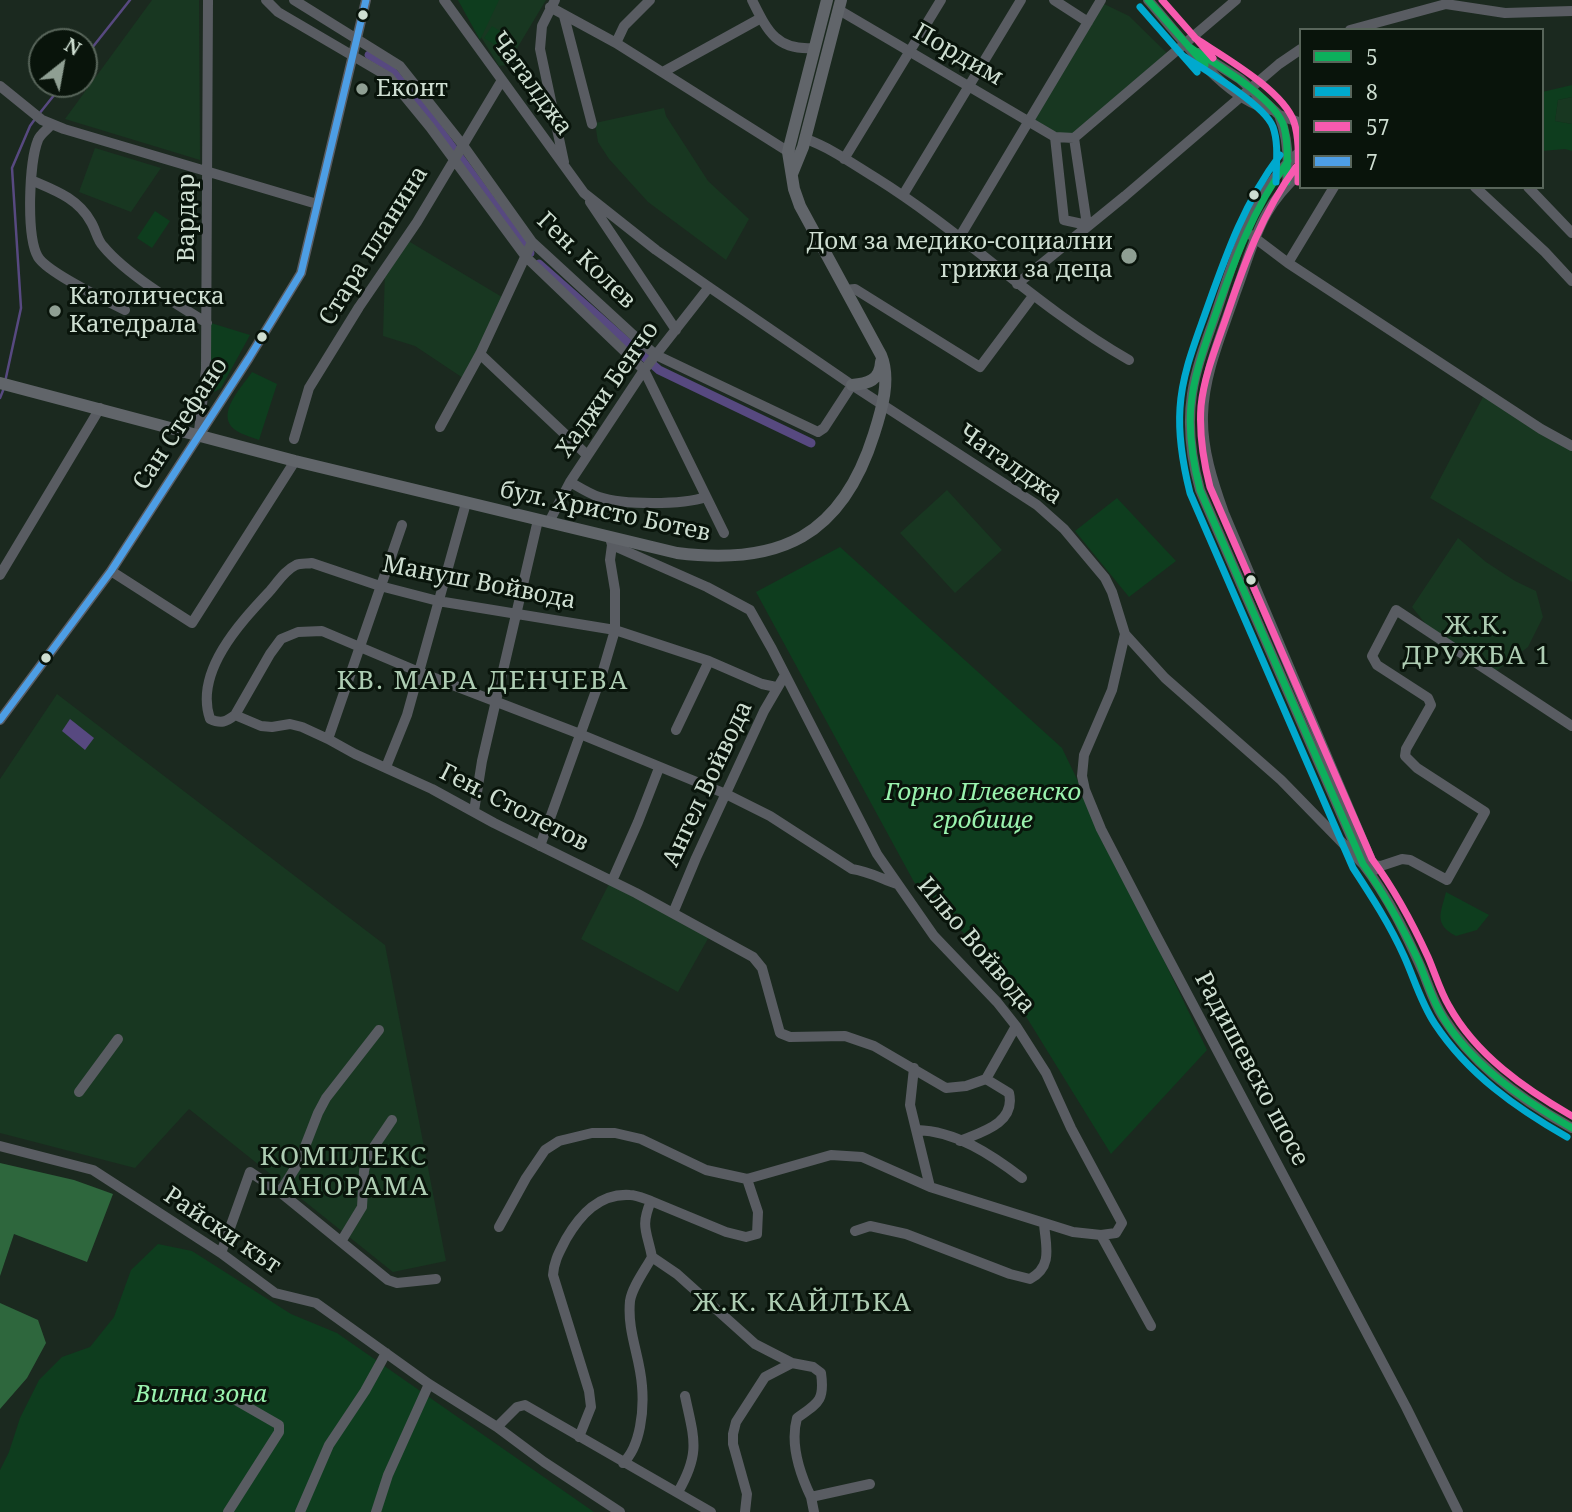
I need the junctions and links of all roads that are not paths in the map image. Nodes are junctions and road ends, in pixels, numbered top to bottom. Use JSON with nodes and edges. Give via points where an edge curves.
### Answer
{"nodes":[{"id":1,"x":208,"y":0,"type":"edge"},
{"id":2,"x":266,"y":0,"type":"edge"},
{"id":3,"x":294,"y":0,"type":"edge"},
{"id":4,"x":366,"y":0,"type":"edge"},
{"id":5,"x":444,"y":0,"type":"edge"},
{"id":6,"x":650,"y":0,"type":"edge"},
{"id":7,"x":752,"y":0,"type":"edge"},
{"id":8,"x":827,"y":0,"type":"edge"},
{"id":9,"x":941,"y":0,"type":"edge"},
{"id":10,"x":1021,"y":0,"type":"edge"},
{"id":11,"x":1054,"y":0,"type":"edge"},
{"id":12,"x":1101,"y":0,"type":"edge"},
{"id":13,"x":1148,"y":0,"type":"edge"},
{"id":14,"x":1236,"y":0,"type":"edge"},
{"id":15,"x":1434,"y":0,"type":"edge"},
{"id":16,"x":309,"y":4,"type":"edge"},
{"id":17,"x":552,"y":4,"type":"edge"},
{"id":18,"x":1446,"y":4,"type":"junction"},
{"id":19,"x":840,"y":5,"type":"edge"},
{"id":20,"x":1572,"y":11,"type":"edge"},
{"id":21,"x":564,"y":16,"type":"junction"},
{"id":22,"x":761,"y":18,"type":"junction"},
{"id":23,"x":1088,"y":22,"type":"junction"},
{"id":24,"x":1357,"y":28,"type":"edge"},
{"id":25,"x":358,"y":38,"type":"junction"},
{"id":26,"x":616,"y":43,"type":"junction"},
{"id":27,"x":1188,"y":45,"type":"junction"},
{"id":28,"x":814,"y":48,"type":"junction"},
{"id":29,"x":910,"y":51,"type":"junction"},
{"id":30,"x":1299,"y":51,"type":"edge"},
{"id":31,"x":353,"y":55,"type":"junction"},
{"id":32,"x":663,"y":72,"type":"junction"},
{"id":33,"x":807,"y":74,"type":"junction"},
{"id":34,"x":822,"y":77,"type":"junction"},
{"id":35,"x":502,"y":80,"type":"junction"},
{"id":36,"x":0,"y":86,"type":"edge"},
{"id":37,"x":971,"y":86,"type":"junction"},
{"id":38,"x":1251,"y":88,"type":"junction"},
{"id":39,"x":1242,"y":96,"type":"junction"},
{"id":40,"x":1275,"y":113,"type":"junction"},
{"id":41,"x":1029,"y":121,"type":"junction"},
{"id":42,"x":1299,"y":122,"type":"edge"},
{"id":43,"x":52,"y":124,"type":"junction"},
{"id":44,"x":592,"y":124,"type":"dead end"},
{"id":45,"x":1055,"y":137,"type":"junction"},
{"id":46,"x":1074,"y":138,"type":"junction"},
{"id":47,"x":806,"y":139,"type":"junction"},
{"id":48,"x":457,"y":153,"type":"junction"},
{"id":49,"x":1299,"y":153,"type":"edge"},
{"id":50,"x":794,"y":156,"type":"junction"},
{"id":51,"x":844,"y":159,"type":"junction"},
{"id":52,"x":1288,"y":161,"type":"junction"},
{"id":53,"x":565,"y":167,"type":"junction"},
{"id":54,"x":209,"y":172,"type":"junction"},
{"id":55,"x":1299,"y":174,"type":"edge"},
{"id":56,"x":31,"y":180,"type":"junction"},
{"id":57,"x":1287,"y":185,"type":"junction"},
{"id":58,"x":1333,"y":189,"type":"edge"},
{"id":59,"x":1477,"y":189,"type":"edge"},
{"id":60,"x":1530,"y":189,"type":"edge"},
{"id":61,"x":584,"y":193,"type":"junction"},
{"id":62,"x":903,"y":195,"type":"junction"},
{"id":63,"x":317,"y":204,"type":"junction"},
{"id":64,"x":1087,"y":225,"type":"junction"},
{"id":65,"x":1245,"y":231,"type":"junction"},
{"id":66,"x":1572,"y":233,"type":"edge"},
{"id":67,"x":959,"y":238,"type":"junction"},
{"id":68,"x":1255,"y":239,"type":"junction"},
{"id":69,"x":529,"y":250,"type":"junction"},
{"id":70,"x":1288,"y":263,"type":"junction"},
{"id":71,"x":1572,"y":281,"type":"edge"},
{"id":72,"x":1017,"y":284,"type":"junction"},
{"id":73,"x":709,"y":287,"type":"junction"},
{"id":74,"x":845,"y":289,"type":"junction"},
{"id":75,"x":1033,"y":296,"type":"junction"},
{"id":76,"x":125,"y":310,"type":"dead end"},
{"id":77,"x":207,"y":323,"type":"junction"},
{"id":78,"x":676,"y":330,"type":"junction"},
{"id":79,"x":480,"y":354,"type":"junction"},
{"id":80,"x":881,"y":355,"type":"junction"},
{"id":81,"x":1129,"y":360,"type":"dead end"},
{"id":82,"x":650,"y":363,"type":"junction"},
{"id":83,"x":0,"y":383,"type":"edge"},
{"id":84,"x":852,"y":385,"type":"junction"},
{"id":85,"x":882,"y":404,"type":"junction"},
{"id":86,"x":100,"y":408,"type":"junction"},
{"id":87,"x":440,"y":427,"type":"dead end"},
{"id":88,"x":198,"y":435,"type":"junction"},
{"id":89,"x":294,"y":439,"type":"dead end"},
{"id":90,"x":1572,"y":446,"type":"edge"},
{"id":91,"x":587,"y":456,"type":"junction"},
{"id":92,"x":295,"y":461,"type":"junction"},
{"id":93,"x":570,"y":482,"type":"junction"},
{"id":94,"x":706,"y":497,"type":"junction"},
{"id":95,"x":466,"y":503,"type":"junction"},
{"id":96,"x":543,"y":521,"type":"junction"},
{"id":97,"x":402,"y":525,"type":"dead end"},
{"id":98,"x":724,"y":533,"type":"dead end"},
{"id":99,"x":611,"y":542,"type":"junction"},
{"id":100,"x":111,"y":572,"type":"junction"},
{"id":101,"x":0,"y":575,"type":"edge"},
{"id":102,"x":380,"y":586,"type":"junction"},
{"id":103,"x":438,"y":601,"type":"junction"},
{"id":104,"x":517,"y":615,"type":"junction"},
{"id":105,"x":615,"y":630,"type":"junction"},
{"id":106,"x":1125,"y":634,"type":"junction"},
{"id":107,"x":359,"y":647,"type":"junction"},
{"id":108,"x":709,"y":661,"type":"junction"},
{"id":109,"x":419,"y":672,"type":"junction"},
{"id":110,"x":785,"y":675,"type":"junction"},
{"id":111,"x":776,"y":687,"type":"junction"},
{"id":112,"x":495,"y":702,"type":"junction"},
{"id":113,"x":235,"y":715,"type":"junction"},
{"id":114,"x":0,"y":720,"type":"edge"},
{"id":115,"x":1572,"y":726,"type":"edge"},
{"id":116,"x":676,"y":730,"type":"dead end"},
{"id":117,"x":580,"y":734,"type":"junction"},
{"id":118,"x":328,"y":739,"type":"junction"},
{"id":119,"x":386,"y":767,"type":"junction"},
{"id":120,"x":659,"y":768,"type":"junction"},
{"id":121,"x":726,"y":794,"type":"junction"},
{"id":122,"x":474,"y":811,"type":"junction"},
{"id":123,"x":540,"y":846,"type":"junction"},
{"id":124,"x":1369,"y":865,"type":"junction"},
{"id":125,"x":612,"y":881,"type":"junction"},
{"id":126,"x":897,"y":884,"type":"junction"},
{"id":127,"x":673,"y":913,"type":"junction"},
{"id":128,"x":1016,"y":1026,"type":"junction"},
{"id":129,"x":379,"y":1030,"type":"dead end"},
{"id":130,"x":118,"y":1039,"type":"dead end"},
{"id":131,"x":914,"y":1068,"type":"junction"},
{"id":132,"x":986,"y":1079,"type":"junction"},
{"id":133,"x":79,"y":1092,"type":"dead end"},
{"id":134,"x":392,"y":1120,"type":"dead end"},
{"id":135,"x":1572,"y":1128,"type":"edge"},
{"id":136,"x":917,"y":1130,"type":"junction"},
{"id":137,"x":960,"y":1141,"type":"junction"},
{"id":138,"x":0,"y":1146,"type":"edge"},
{"id":139,"x":747,"y":1178,"type":"junction"},
{"id":140,"x":1022,"y":1178,"type":"dead end"},
{"id":141,"x":930,"y":1187,"type":"junction"},
{"id":142,"x":280,"y":1192,"type":"junction"},
{"id":143,"x":651,"y":1201,"type":"junction"},
{"id":144,"x":1044,"y":1224,"type":"junction"},
{"id":145,"x":499,"y":1227,"type":"dead end"},
{"id":146,"x":855,"y":1231,"type":"dead end"},
{"id":147,"x":1101,"y":1236,"type":"junction"},
{"id":148,"x":342,"y":1241,"type":"junction"},
{"id":149,"x":221,"y":1253,"type":"junction"},
{"id":150,"x":652,"y":1258,"type":"junction"},
{"id":151,"x":436,"y":1279,"type":"dead end"},
{"id":152,"x":1151,"y":1326,"type":"dead end"},
{"id":153,"x":386,"y":1353,"type":"junction"},
{"id":154,"x":792,"y":1363,"type":"junction"},
{"id":155,"x":429,"y":1384,"type":"junction"},
{"id":156,"x":685,"y":1396,"type":"dead end"},
{"id":157,"x":232,"y":1398,"type":"dead end"},
{"id":158,"x":498,"y":1427,"type":"junction"},
{"id":159,"x":579,"y":1437,"type":"junction"},
{"id":160,"x":623,"y":1463,"type":"junction"},
{"id":161,"x":870,"y":1484,"type":"dead end"},
{"id":162,"x":678,"y":1492,"type":"junction"},
{"id":163,"x":811,"y":1497,"type":"junction"},
{"id":164,"x":604,"y":1507,"type":"edge"},
{"id":165,"x":228,"y":1512,"type":"edge"},
{"id":166,"x":300,"y":1512,"type":"edge"},
{"id":167,"x":376,"y":1512,"type":"edge"},
{"id":168,"x":620,"y":1512,"type":"edge"},
{"id":169,"x":711,"y":1512,"type":"edge"},
{"id":170,"x":745,"y":1512,"type":"edge"},
{"id":171,"x":814,"y":1512,"type":"edge"},
{"id":172,"x":1458,"y":1512,"type":"edge"}],
"edges":[{"from":1,"to":54,"type":"street","name":"Вардар"},
{"from":2,"to":31,"type":"street","name":"Ген. Колев","via":[[278,12]]},
{"from":3,"to":16,"type":"street","name":"Ген. Колев"},
{"from":4,"to":25,"type":"street","name":"Сан Стефано"},
{"from":5,"to":35,"type":"street","name":"Чаталджа"},
{"from":6,"to":26,"type":"street","via":[[624,26]]},
{"from":7,"to":22,"type":"street"},
{"from":8,"to":28,"type":"main road","name":"бул. Христо Ботев"},
{"from":9,"to":29,"type":"street"},
{"from":10,"to":37,"type":"street"},
{"from":11,"to":23,"type":"street"},
{"from":12,"to":23,"type":"street"},
{"from":13,"to":27,"type":"street"},
{"from":14,"to":27,"type":"street"},
{"from":15,"to":18,"type":"street"},
{"from":16,"to":25,"type":"street","name":"Ген. Колев"},
{"from":17,"to":21,"type":"street"},
{"from":17,"to":53,"type":"street","via":[[542,26],[540,49]]},
{"from":18,"to":20,"type":"street","via":[[1505,13]]},
{"from":18,"to":24,"type":"street"},
{"from":19,"to":29,"type":"street","name":"Пордим"},
{"from":19,"to":34,"type":"main road","name":"бул. Христо Ботев"},
{"from":21,"to":26,"type":"street"},
{"from":21,"to":44,"type":"street"},
{"from":22,"to":28,"type":"street","via":[[775,39],[787,46]]},
{"from":22,"to":32,"type":"street"},
{"from":23,"to":41,"type":"street"},
{"from":25,"to":31,"type":"street","name":"Сан Стефано"},
{"from":25,"to":48,"type":"street","name":"Ген. Колев","via":[[400,66]]},
{"from":26,"to":32,"type":"street"},
{"from":27,"to":38,"type":"street"},
{"from":27,"to":39,"type":"street","via":[[1210,71]]},
{"from":27,"to":46,"type":"street"},
{"from":28,"to":33,"type":"main road","name":"бул. Христо Ботев"},
{"from":29,"to":37,"type":"street","name":"Пордим"},
{"from":29,"to":51,"type":"street"},
{"from":30,"to":38,"type":"street"},
{"from":31,"to":48,"type":"street","name":"Ген. Колев","via":[[388,77]]},
{"from":31,"to":63,"type":"street","name":"Сан Стефано"},
{"from":32,"to":50,"type":"street"},
{"from":33,"to":34,"type":"main road"},
{"from":33,"to":50,"type":"main road","name":"бул. Христо Ботев"},
{"from":34,"to":47,"type":"main road","name":"бул. Христо Ботев"},
{"from":35,"to":48,"type":"street","name":"Стара планина"},
{"from":35,"to":53,"type":"street","name":"Чаталджа"},
{"from":36,"to":43,"type":"street"},
{"from":37,"to":41,"type":"street","name":"Пордим"},
{"from":37,"to":62,"type":"street"},
{"from":38,"to":39,"type":"street"},
{"from":38,"to":40,"type":"street"},
{"from":39,"to":40,"type":"street"},
{"from":39,"to":64,"type":"street"},
{"from":40,"to":42,"type":"street"},
{"from":40,"to":52,"type":"street","via":[[1284,126]]},
{"from":41,"to":45,"type":"street","name":"Пордим"},
{"from":41,"to":67,"type":"street"},
{"from":43,"to":54,"type":"street"},
{"from":43,"to":56,"type":"street","via":[[38,138]]},
{"from":45,"to":46,"type":"street","name":"Пордим"},
{"from":45,"to":64,"type":"street","via":[[1064,220]]},
{"from":46,"to":64,"type":"street"},
{"from":47,"to":50,"type":"main road","name":"бул. Христо Ботев"},
{"from":47,"to":51,"type":"street"},
{"from":48,"to":69,"type":"street","name":"Ген. Колев"},
{"from":48,"to":69,"type":"street","name":"Ген. Колев"},
{"from":48,"to":89,"type":"street","name":"Стара планина","via":[[309,388]]},
{"from":49,"to":52,"type":"street"},
{"from":50,"to":74,"type":"main road","name":"бул. Христо Ботев","via":[[792,174],[800,206]]},
{"from":51,"to":62,"type":"street"},
{"from":52,"to":57,"type":"street"},
{"from":52,"to":65,"type":"street"},
{"from":53,"to":61,"type":"street","name":"Чаталджа"},
{"from":54,"to":63,"type":"street"},
{"from":54,"to":77,"type":"street","name":"Вардар"},
{"from":55,"to":57,"type":"street"},
{"from":56,"to":76,"type":"street","via":[[30,215],[39,258]]},
{"from":56,"to":77,"type":"street","via":[[78,204],[102,245],[138,277]]},
{"from":57,"to":68,"type":"street"},
{"from":58,"to":70,"type":"street"},
{"from":59,"to":71,"type":"street"},
{"from":60,"to":66,"type":"street"},
{"from":61,"to":73,"type":"street","name":"Чаталджа"},
{"from":61,"to":78,"type":"street","name":"Чаталджа"},
{"from":62,"to":67,"type":"street"},
{"from":63,"to":88,"type":"street","name":"Сан Стефано","via":[[301,273]]},
{"from":64,"to":72,"type":"street"},
{"from":65,"to":68,"type":"street"},
{"from":65,"to":124,"type":"street","via":[[1194,383],[1190,426],[1194,468],[1209,513]]},
{"from":67,"to":72,"type":"street"},
{"from":68,"to":70,"type":"street"},
{"from":68,"to":124,"type":"street","via":[[1208,379],[1204,442],[1224,513]]},
{"from":69,"to":79,"type":"street"},
{"from":69,"to":82,"type":"street","name":"Ген. Колев"},
{"from":69,"to":82,"type":"street","name":"Ген. Колев"},
{"from":70,"to":90,"type":"street"},
{"from":72,"to":75,"type":"street"},
{"from":73,"to":78,"type":"street","name":"Хаджи Бенчо"},
{"from":73,"to":84,"type":"street","name":"Чаталджа"},
{"from":74,"to":75,"type":"street","via":[[855,289],[980,366]]},
{"from":74,"to":80,"type":"main road","name":"бул. Христо Ботев"},
{"from":75,"to":81,"type":"street"},
{"from":77,"to":88,"type":"street","name":"Вардар"},
{"from":78,"to":82,"type":"street","name":"Хаджи Бенчо"},
{"from":79,"to":87,"type":"street"},
{"from":79,"to":91,"type":"street"},
{"from":80,"to":84,"type":"main road","via":[[876,378]]},
{"from":80,"to":85,"type":"main road","name":"бул. Христо Ботев","via":[[886,373]]},
{"from":82,"to":84,"type":"street","name":"Ген. Колев","via":[[818,432]]},
{"from":82,"to":91,"type":"street","name":"Хаджи Бенчо"},
{"from":82,"to":94,"type":"street"},
{"from":83,"to":86,"type":"main road","name":"бул. Христо Ботев"},
{"from":84,"to":85,"type":"street","name":"Чаталджа"},
{"from":85,"to":99,"type":"main road","name":"бул. Христо Ботев","via":[[867,457],[850,490],[799,540],[755,554],[718,557]]},
{"from":85,"to":106,"type":"street","name":"Чаталджа","via":[[1037,505],[1064,529],[1105,578]]},
{"from":86,"to":88,"type":"main road","name":"бул. Христо Ботев"},
{"from":86,"to":101,"type":"street"},
{"from":88,"to":92,"type":"main road","name":"бул. Христо Ботев"},
{"from":88,"to":100,"type":"street","name":"Сан Стефано"},
{"from":91,"to":93,"type":"street","name":"Хаджи Бенчо"},
{"from":92,"to":95,"type":"main road","name":"бул. Христо Ботев"},
{"from":92,"to":100,"type":"street","via":[[192,623]]},
{"from":93,"to":94,"type":"street","via":[[612,500],[685,502]]},
{"from":93,"to":96,"type":"street","name":"Хаджи Бенчо"},
{"from":94,"to":98,"type":"street"},
{"from":95,"to":96,"type":"main road","name":"бул. Христо Ботев"},
{"from":95,"to":103,"type":"street"},
{"from":96,"to":99,"type":"main road","name":"бул. Христо Ботев"},
{"from":96,"to":104,"type":"street","name":"Хаджи Бенчо"},
{"from":97,"to":102,"type":"street"},
{"from":99,"to":105,"type":"street"},
{"from":99,"to":110,"type":"street","name":"Ильо Войвода","via":[[750,610]]},
{"from":100,"to":114,"type":"street","name":"Сан Стефано"},
{"from":102,"to":103,"type":"street","name":"Мануш Войвода"},
{"from":102,"to":107,"type":"street"},
{"from":102,"to":113,"type":"street","name":"Мануш Войвода","via":[[312,564],[294,565],[224,647],[212,673],[206,703],[210,719],[227,722]]},
{"from":103,"to":104,"type":"street","name":"Мануш Войвода"},
{"from":103,"to":109,"type":"street"},
{"from":104,"to":105,"type":"street","name":"Мануш Войвода"},
{"from":104,"to":112,"type":"street","name":"Хаджи Бенчо"},
{"from":105,"to":108,"type":"street","name":"Мануш Войвода"},
{"from":105,"to":117,"type":"street"},
{"from":106,"to":124,"type":"street","name":"Чаталджа","via":[[1165,678]]},
{"from":106,"to":172,"type":"street","name":"Радишевско шосе","via":[[1112,690],[1084,755],[1085,790],[1101,829]]},
{"from":107,"to":109,"type":"street"},
{"from":107,"to":113,"type":"street","via":[[323,631],[298,632],[281,639]]},
{"from":107,"to":118,"type":"street"},
{"from":108,"to":111,"type":"street","name":"Мануш Войвода"},
{"from":108,"to":116,"type":"street"},
{"from":109,"to":112,"type":"street"},
{"from":109,"to":119,"type":"street"},
{"from":110,"to":111,"type":"street","name":"Ангел Войвода"},
{"from":110,"to":126,"type":"street","name":"Ильо Войвода"},
{"from":111,"to":121,"type":"street","name":"Ангел Войвода"},
{"from":112,"to":117,"type":"street"},
{"from":112,"to":122,"type":"street","name":"Хаджи Бенчо"},
{"from":113,"to":118,"type":"street","name":"Ген. Столетов","via":[[261,726],[302,727]]},
{"from":115,"to":124,"type":"street","via":[[1396,610],[1372,656],[1377,665],[1428,698],[1431,705],[1405,757],[1485,812],[1447,880],[1410,859]]},
{"from":117,"to":120,"type":"street"},
{"from":117,"to":123,"type":"street"},
{"from":118,"to":119,"type":"street","name":"Ген. Столетов"},
{"from":119,"to":122,"type":"street","name":"Ген. Столетов"},
{"from":120,"to":121,"type":"street"},
{"from":120,"to":125,"type":"street"},
{"from":121,"to":126,"type":"street","via":[[770,816],[852,869]]},
{"from":121,"to":127,"type":"street","name":"Ангел Войвода"},
{"from":122,"to":123,"type":"street","name":"Ген. Столетов"},
{"from":123,"to":125,"type":"street","name":"Ген. Столетов"},
{"from":124,"to":135,"type":"street","via":[[1443,1016],[1471,1052],[1520,1097]]},
{"from":125,"to":127,"type":"street","name":"Ген. Столетов"},
{"from":126,"to":128,"type":"street","name":"Ильо Войвода","via":[[934,936]]},
{"from":127,"to":131,"type":"street","name":"Ген. Столетов","via":[[753,957],[762,968],[780,1033],[790,1037],[845,1036]]},
{"from":128,"to":132,"type":"street"},
{"from":128,"to":147,"type":"street","name":"Ильо Войвода","via":[[1046,1073],[1122,1223],[1116,1233]]},
{"from":129,"to":142,"type":"street","via":[[326,1098],[299,1162]]},
{"from":130,"to":133,"type":"street"},
{"from":131,"to":132,"type":"street","via":[[946,1088]]},
{"from":131,"to":136,"type":"street","via":[[910,1105]]},
{"from":132,"to":137,"type":"street","via":[[1009,1093],[1012,1103],[993,1128]]},
{"from":134,"to":148,"type":"street","via":[[367,1157],[362,1207]]},
{"from":136,"to":137,"type":"street"},
{"from":136,"to":141,"type":"street"},
{"from":137,"to":140,"type":"street","via":[[994,1156]]},
{"from":138,"to":149,"type":"street","name":"Райски кът","via":[[93,1170]]},
{"from":139,"to":141,"type":"street","via":[[831,1155],[862,1157]]},
{"from":139,"to":143,"type":"street","via":[[758,1225],[757,1234],[746,1237]]},
{"from":139,"to":145,"type":"street","via":[[706,1170],[641,1139],[592,1133],[559,1141],[545,1150]]},
{"from":141,"to":144,"type":"street"},
{"from":142,"to":148,"type":"street"},
{"from":142,"to":149,"type":"street","via":[[250,1172]]},
{"from":143,"to":150,"type":"street","via":[[644,1231]]},
{"from":143,"to":159,"type":"street","via":[[630,1195],[589,1208],[578,1218],[554,1261],[553,1275],[589,1391],[591,1407]]},
{"from":144,"to":146,"type":"street","via":[[1046,1264],[1030,1279],[906,1234],[870,1226]]},
{"from":144,"to":147,"type":"street"},
{"from":147,"to":152,"type":"street"},
{"from":148,"to":151,"type":"street","via":[[388,1280]]},
{"from":149,"to":153,"type":"street","name":"Райски кът","via":[[275,1293],[316,1304]]},
{"from":150,"to":154,"type":"street","via":[[677,1274],[755,1344]]},
{"from":150,"to":160,"type":"street","via":[[631,1297],[630,1331],[642,1386],[640,1425]]},
{"from":153,"to":155,"type":"street","name":"Райски кът"},
{"from":153,"to":166,"type":"street","via":[[328,1445]]},
{"from":154,"to":163,"type":"street","via":[[821,1373],[820,1402],[797,1418],[794,1430]]},
{"from":154,"to":170,"type":"street","via":[[765,1377],[736,1422],[733,1444],[747,1494]]},
{"from":155,"to":158,"type":"street","name":"Райски кът"},
{"from":155,"to":167,"type":"street"},
{"from":156,"to":162,"type":"street","via":[[694,1454]]},
{"from":157,"to":165,"type":"street","via":[[279,1425],[279,1432]]},
{"from":158,"to":159,"type":"street","via":[[517,1407],[525,1405]]},
{"from":158,"to":164,"type":"street","name":"Райски кът"},
{"from":159,"to":160,"type":"street"},
{"from":160,"to":162,"type":"street"},
{"from":161,"to":163,"type":"street"},
{"from":162,"to":169,"type":"street"},
{"from":163,"to":171,"type":"street"},
{"from":164,"to":168,"type":"street","name":"Райски кът"}]}
